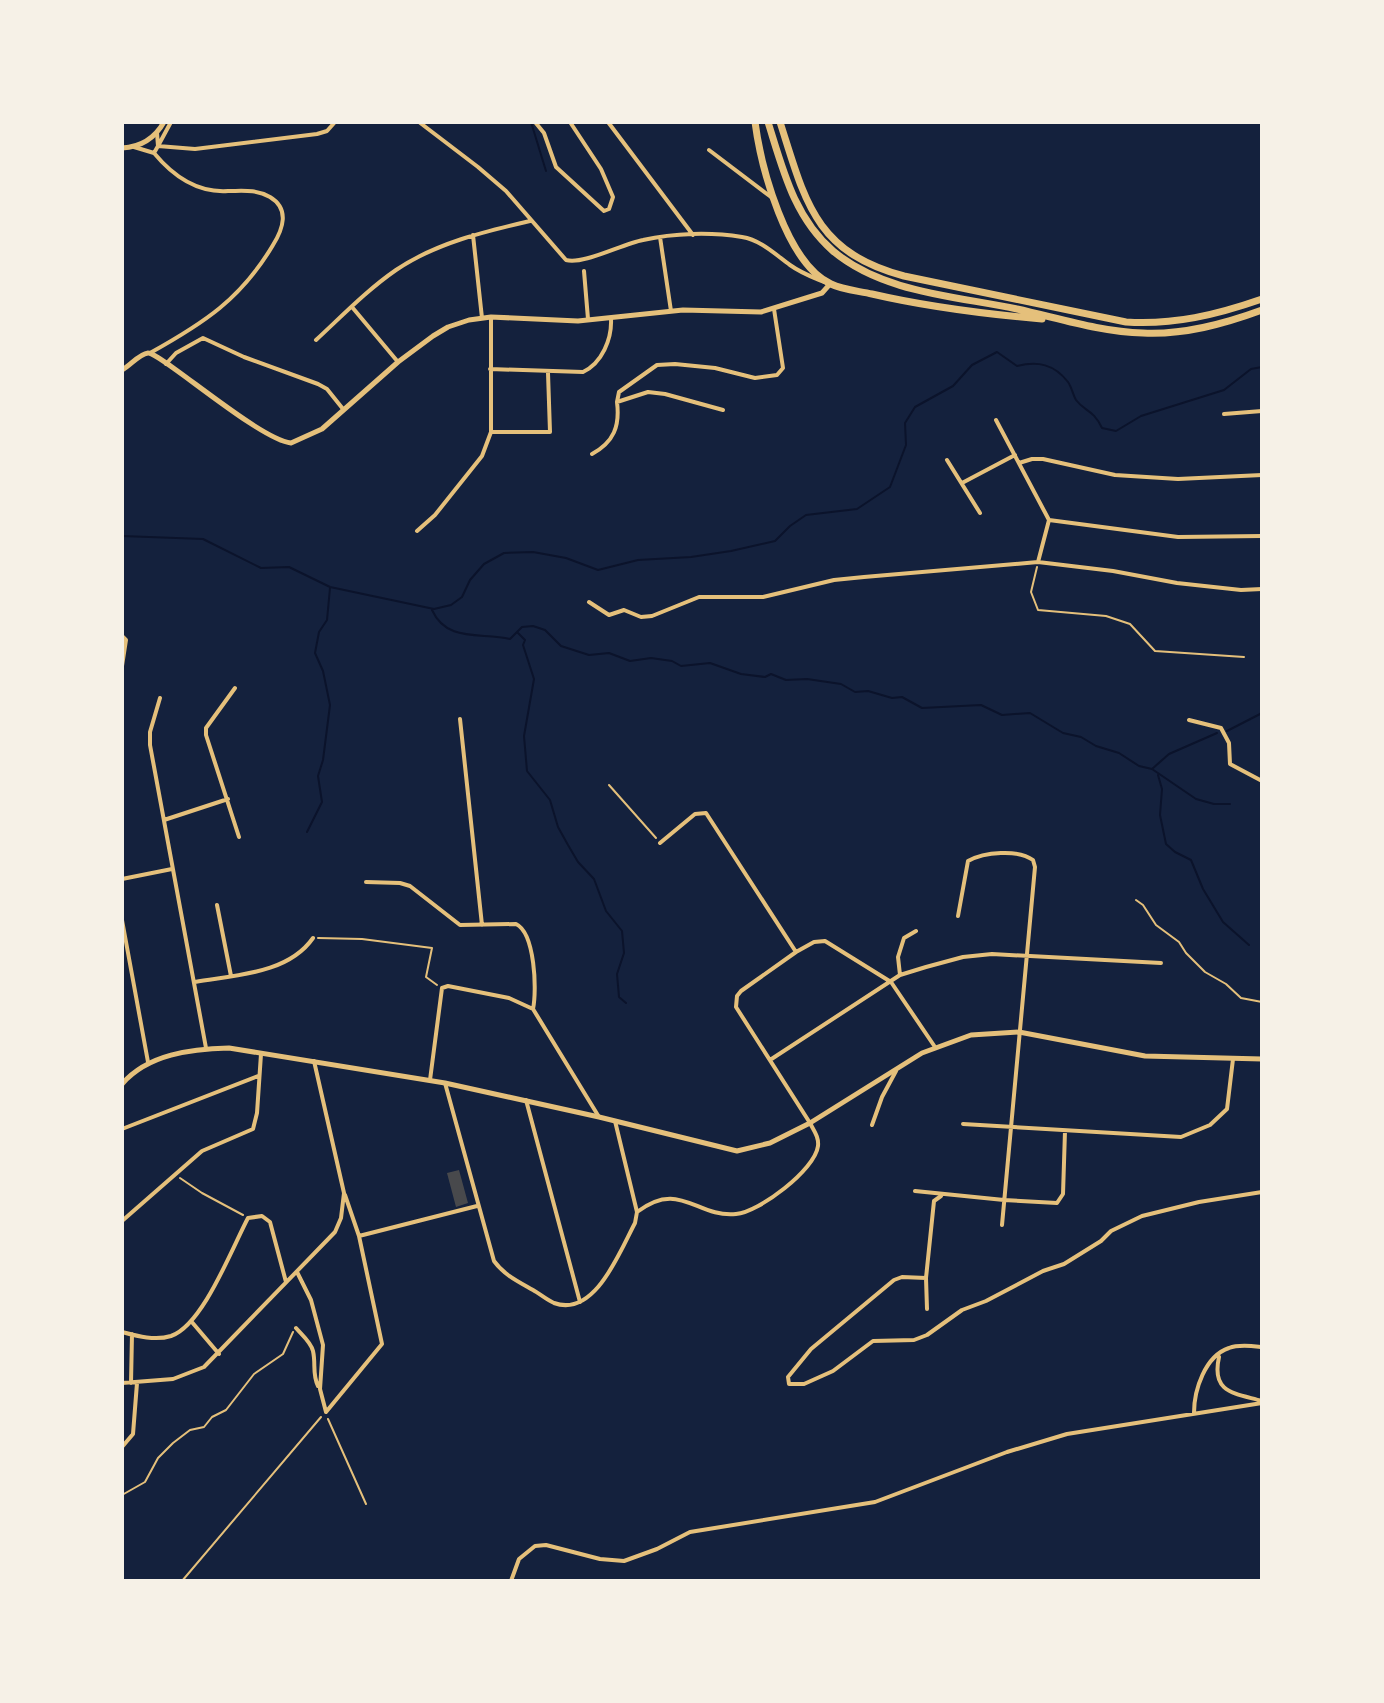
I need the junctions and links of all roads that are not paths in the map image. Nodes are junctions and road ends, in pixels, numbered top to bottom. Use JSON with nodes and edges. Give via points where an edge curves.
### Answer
{"nodes":[{"id":1,"x":164,"y":122,"type":"edge"},
{"id":2,"x":171,"y":122,"type":"edge"},
{"id":3,"x":335,"y":122,"type":"edge"},
{"id":4,"x":419,"y":122,"type":"edge"},
{"id":5,"x":535,"y":122,"type":"edge"},
{"id":6,"x":570,"y":122,"type":"edge"},
{"id":7,"x":608,"y":122,"type":"edge"},
{"id":8,"x":755,"y":122,"type":"edge"},
{"id":9,"x":768,"y":122,"type":"edge"},
{"id":10,"x":780,"y":122,"type":"edge"},
{"id":11,"x":157,"y":133,"type":"junction"},
{"id":12,"x":158,"y":146,"type":"junction"},
{"id":13,"x":134,"y":147,"type":"junction"},
{"id":14,"x":122,"y":148,"type":"edge"},
{"id":15,"x":709,"y":150,"type":"dead end"},
{"id":16,"x":154,"y":153,"type":"junction"},
{"id":17,"x":774,"y":199,"type":"junction"},
{"id":18,"x":531,"y":221,"type":"junction"},
{"id":19,"x":473,"y":235,"type":"junction"},
{"id":20,"x":693,"y":235,"type":"junction"},
{"id":21,"x":660,"y":237,"type":"junction"},
{"id":22,"x":584,"y":271,"type":"dead end"},
{"id":23,"x":830,"y":284,"type":"junction"},
{"id":24,"x":1262,"y":299,"type":"edge"},
{"id":25,"x":352,"y":307,"type":"junction"},
{"id":26,"x":774,"y":309,"type":"junction"},
{"id":27,"x":1262,"y":310,"type":"edge"},
{"id":28,"x":671,"y":311,"type":"junction"},
{"id":29,"x":491,"y":317,"type":"junction"},
{"id":30,"x":482,"y":318,"type":"junction"},
{"id":31,"x":588,"y":319,"type":"junction"},
{"id":32,"x":611,"y":319,"type":"junction"},
{"id":33,"x":1076,"y":322,"type":"junction"},
{"id":34,"x":316,"y":340,"type":"dead end"},
{"id":35,"x":150,"y":353,"type":"junction"},
{"id":36,"x":398,"y":362,"type":"junction"},
{"id":37,"x":166,"y":364,"type":"junction"},
{"id":38,"x":490,"y":369,"type":"junction"},
{"id":39,"x":122,"y":370,"type":"edge"},
{"id":40,"x":548,"y":373,"type":"junction"},
{"id":41,"x":617,"y":402,"type":"junction"},
{"id":42,"x":343,"y":409,"type":"junction"},
{"id":43,"x":723,"y":410,"type":"dead end"},
{"id":44,"x":1262,"y":411,"type":"edge"},
{"id":45,"x":1224,"y":414,"type":"dead end"},
{"id":46,"x":996,"y":420,"type":"dead end"},
{"id":47,"x":491,"y":432,"type":"junction"},
{"id":48,"x":592,"y":454,"type":"dead end"},
{"id":49,"x":1015,"y":455,"type":"junction"},
{"id":50,"x":947,"y":460,"type":"dead end"},
{"id":51,"x":1019,"y":463,"type":"junction"},
{"id":52,"x":1262,"y":475,"type":"edge"},
{"id":53,"x":962,"y":483,"type":"junction"},
{"id":54,"x":980,"y":513,"type":"dead end"},
{"id":55,"x":1049,"y":520,"type":"junction"},
{"id":56,"x":417,"y":531,"type":"dead end"},
{"id":57,"x":1262,"y":536,"type":"edge"},
{"id":58,"x":1038,"y":562,"type":"junction"},
{"id":59,"x":1262,"y":589,"type":"edge"},
{"id":60,"x":589,"y":602,"type":"dead end"},
{"id":61,"x":122,"y":636,"type":"edge"},
{"id":62,"x":122,"y":666,"type":"edge"},
{"id":63,"x":235,"y":688,"type":"dead end"},
{"id":64,"x":160,"y":698,"type":"dead end"},
{"id":65,"x":460,"y":719,"type":"dead end"},
{"id":66,"x":1189,"y":720,"type":"dead end"},
{"id":67,"x":1262,"y":781,"type":"edge"},
{"id":68,"x":228,"y":799,"type":"junction"},
{"id":69,"x":164,"y":820,"type":"junction"},
{"id":70,"x":239,"y":837,"type":"dead end"},
{"id":71,"x":660,"y":843,"type":"road end"},
{"id":72,"x":172,"y":869,"type":"junction"},
{"id":73,"x":122,"y":879,"type":"edge"},
{"id":74,"x":366,"y":882,"type":"dead end"},
{"id":75,"x":217,"y":905,"type":"dead end"},
{"id":76,"x":958,"y":916,"type":"dead end"},
{"id":77,"x":122,"y":920,"type":"edge"},
{"id":78,"x":482,"y":925,"type":"junction"},
{"id":79,"x":916,"y":931,"type":"dead end"},
{"id":80,"x":313,"y":938,"type":"road end"},
{"id":81,"x":796,"y":952,"type":"junction"},
{"id":82,"x":1026,"y":954,"type":"junction"},
{"id":83,"x":1161,"y":963,"type":"dead end"},
{"id":84,"x":900,"y":975,"type":"junction"},
{"id":85,"x":231,"y":976,"type":"junction"},
{"id":86,"x":195,"y":982,"type":"junction"},
{"id":87,"x":891,"y":982,"type":"junction"},
{"id":88,"x":533,"y":1009,"type":"junction"},
{"id":89,"x":1019,"y":1032,"type":"junction"},
{"id":90,"x":935,"y":1047,"type":"junction"},
{"id":91,"x":206,"y":1048,"type":"junction"},
{"id":92,"x":261,"y":1054,"type":"junction"},
{"id":93,"x":1233,"y":1059,"type":"junction"},
{"id":94,"x":1262,"y":1059,"type":"edge"},
{"id":95,"x":770,"y":1060,"type":"junction"},
{"id":96,"x":314,"y":1061,"type":"junction"},
{"id":97,"x":148,"y":1062,"type":"junction"},
{"id":98,"x":897,"y":1069,"type":"junction"},
{"id":99,"x":258,"y":1076,"type":"junction"},
{"id":100,"x":430,"y":1080,"type":"junction"},
{"id":101,"x":445,"y":1083,"type":"junction"},
{"id":102,"x":122,"y":1084,"type":"edge"},
{"id":103,"x":526,"y":1100,"type":"junction"},
{"id":104,"x":599,"y":1117,"type":"junction"},
{"id":105,"x":615,"y":1121,"type":"junction"},
{"id":106,"x":810,"y":1123,"type":"junction"},
{"id":107,"x":963,"y":1124,"type":"dead end"},
{"id":108,"x":872,"y":1125,"type":"dead end"},
{"id":109,"x":1009,"y":1127,"type":"junction"},
{"id":110,"x":122,"y":1129,"type":"edge"},
{"id":111,"x":1065,"y":1131,"type":"junction"},
{"id":112,"x":915,"y":1191,"type":"dead end"},
{"id":113,"x":1262,"y":1192,"type":"edge"},
{"id":114,"x":344,"y":1193,"type":"junction"},
{"id":115,"x":942,"y":1195,"type":"junction"},
{"id":116,"x":1004,"y":1200,"type":"junction"},
{"id":117,"x":477,"y":1206,"type":"junction"},
{"id":118,"x":637,"y":1212,"type":"junction"},
{"id":119,"x":122,"y":1221,"type":"edge"},
{"id":120,"x":1002,"y":1225,"type":"dead end"},
{"id":121,"x":359,"y":1236,"type":"junction"},
{"id":122,"x":297,"y":1272,"type":"junction"},
{"id":123,"x":926,"y":1278,"type":"junction"},
{"id":124,"x":286,"y":1282,"type":"junction"},
{"id":125,"x":580,"y":1302,"type":"junction"},
{"id":126,"x":927,"y":1309,"type":"dead end"},
{"id":127,"x":191,"y":1321,"type":"junction"},
{"id":128,"x":296,"y":1328,"type":"road end"},
{"id":129,"x":122,"y":1332,"type":"edge"},
{"id":130,"x":132,"y":1334,"type":"junction"},
{"id":131,"x":1262,"y":1347,"type":"edge"},
{"id":132,"x":219,"y":1354,"type":"junction"},
{"id":133,"x":1220,"y":1354,"type":"junction"},
{"id":134,"x":122,"y":1383,"type":"edge"},
{"id":135,"x":134,"y":1383,"type":"junction"},
{"id":136,"x":320,"y":1389,"type":"junction"},
{"id":137,"x":1262,"y":1402,"type":"edge"},
{"id":138,"x":1194,"y":1413,"type":"junction"},
{"id":139,"x":122,"y":1447,"type":"edge"},
{"id":140,"x":511,"y":1581,"type":"edge"}],
"edges":[{"from":1,"to":11,"type":"street"},
{"from":2,"to":12,"type":"street"},
{"from":3,"to":12,"type":"street","via":[[317,134],[195,149]]},
{"from":4,"to":18,"type":"street","via":[[506,191]]},
{"from":5,"to":6,"type":"street","via":[[556,167],[604,211],[609,209],[613,197]]},
{"from":7,"to":20,"type":"street"},
{"from":8,"to":17,"type":"highway"},
{"from":9,"to":33,"type":"highway","via":[[798,208],[824,242],[855,267],[917,289]]},
{"from":10,"to":24,"type":"highway","via":[[800,189],[820,223],[848,251],[892,273],[1126,322],[1196,319]]},
{"from":11,"to":12,"type":"street"},
{"from":11,"to":13,"type":"street"},
{"from":12,"to":16,"type":"street"},
{"from":13,"to":14,"type":"street"},
{"from":13,"to":16,"type":"street"},
{"from":15,"to":17,"type":"street"},
{"from":16,"to":35,"type":"street","via":[[173,172],[207,191],[250,190],[268,196],[283,219],[278,237],[241,291],[195,328]]},
{"from":17,"to":23,"type":"highway","via":[[800,253]]},
{"from":18,"to":19,"type":"street"},
{"from":18,"to":21,"type":"street","via":[[566,260],[583,261],[624,244]]},
{"from":19,"to":25,"type":"street","via":[[413,260]]},
{"from":19,"to":30,"type":"street"},
{"from":20,"to":21,"type":"street"},
{"from":20,"to":23,"type":"street","via":[[749,239],[807,276]]},
{"from":21,"to":28,"type":"street"},
{"from":22,"to":31,"type":"street"},
{"from":23,"to":26,"type":"street","via":[[822,293]]},
{"from":23,"to":33,"type":"highway","via":[[932,306]]},
{"from":25,"to":34,"type":"street"},
{"from":25,"to":36,"type":"street"},
{"from":26,"to":28,"type":"street"},
{"from":26,"to":41,"type":"street","via":[[783,368],[777,375],[755,378],[715,368],[657,365],[619,392]]},
{"from":27,"to":33,"type":"highway","via":[[1226,323],[1166,333]]},
{"from":28,"to":32,"type":"street"},
{"from":29,"to":30,"type":"street"},
{"from":29,"to":31,"type":"street"},
{"from":29,"to":38,"type":"street"},
{"from":30,"to":36,"type":"street","via":[[448,327]]},
{"from":31,"to":32,"type":"street"},
{"from":32,"to":40,"type":"street","via":[[608,341],[591,368]]},
{"from":35,"to":37,"type":"street"},
{"from":35,"to":39,"type":"street"},
{"from":36,"to":42,"type":"street"},
{"from":37,"to":42,"type":"street","via":[[203,338],[318,384]]},
{"from":37,"to":42,"type":"street","via":[[284,442],[311,436]]},
{"from":38,"to":40,"type":"street"},
{"from":38,"to":47,"type":"street"},
{"from":40,"to":47,"type":"street","via":[[550,432]]},
{"from":41,"to":43,"type":"street","via":[[648,392]]},
{"from":41,"to":48,"type":"street","via":[[614,437]]},
{"from":44,"to":45,"type":"street"},
{"from":46,"to":49,"type":"street"},
{"from":47,"to":56,"type":"street","via":[[482,456]]},
{"from":49,"to":51,"type":"street"},
{"from":49,"to":53,"type":"street"},
{"from":50,"to":53,"type":"street"},
{"from":51,"to":52,"type":"street","via":[[1043,459],[1115,475],[1178,479]]},
{"from":51,"to":55,"type":"street"},
{"from":53,"to":54,"type":"street"},
{"from":55,"to":57,"type":"street","via":[[1178,537]]},
{"from":55,"to":58,"type":"street"},
{"from":58,"to":59,"type":"street","via":[[1177,583]]},
{"from":58,"to":60,"type":"street","via":[[849,578],[763,597],[699,597],[641,617],[624,610],[609,615]]},
{"from":61,"to":62,"type":"street"},
{"from":63,"to":68,"type":"street","via":[[206,728]]},
{"from":64,"to":69,"type":"street","via":[[150,732]]},
{"from":65,"to":78,"type":"street"},
{"from":66,"to":67,"type":"street","via":[[1221,728],[1229,743],[1230,764]]},
{"from":68,"to":69,"type":"street"},
{"from":68,"to":70,"type":"street"},
{"from":69,"to":72,"type":"street"},
{"from":71,"to":81,"type":"street","via":[[695,814],[709,816]]},
{"from":72,"to":73,"type":"street"},
{"from":72,"to":86,"type":"street"},
{"from":74,"to":78,"type":"street","via":[[410,886],[460,925]]},
{"from":75,"to":85,"type":"street"},
{"from":76,"to":82,"type":"street","via":[[968,861],[999,853],[1029,857],[1035,867]]},
{"from":77,"to":97,"type":"street"},
{"from":78,"to":88,"type":"street","via":[[523,928],[536,996]]},
{"from":79,"to":84,"type":"street","via":[[904,938]]},
{"from":80,"to":85,"type":"street","via":[[296,957],[275,967]]},
{"from":81,"to":87,"type":"street","via":[[825,941]]},
{"from":81,"to":95,"type":"street","via":[[741,991],[735,1001]]},
{"from":82,"to":83,"type":"street"},
{"from":82,"to":84,"type":"street","via":[[963,957]]},
{"from":82,"to":89,"type":"street"},
{"from":84,"to":87,"type":"street"},
{"from":85,"to":86,"type":"street"},
{"from":86,"to":91,"type":"street"},
{"from":87,"to":90,"type":"street"},
{"from":87,"to":95,"type":"street"},
{"from":88,"to":100,"type":"street","via":[[509,998],[442,988]]},
{"from":88,"to":104,"type":"street"},
{"from":89,"to":90,"type":"street","via":[[971,1035]]},
{"from":89,"to":93,"type":"street","via":[[1117,1052]]},
{"from":89,"to":109,"type":"street"},
{"from":90,"to":98,"type":"street"},
{"from":91,"to":92,"type":"street"},
{"from":91,"to":97,"type":"street"},
{"from":92,"to":96,"type":"street"},
{"from":92,"to":99,"type":"street"},
{"from":93,"to":94,"type":"street"},
{"from":93,"to":111,"type":"street","via":[[1227,1109],[1192,1133],[1160,1137]]},
{"from":95,"to":106,"type":"street"},
{"from":96,"to":100,"type":"street"},
{"from":96,"to":114,"type":"street"},
{"from":97,"to":102,"type":"street"},
{"from":98,"to":106,"type":"street"},
{"from":98,"to":108,"type":"street"},
{"from":99,"to":110,"type":"street"},
{"from":99,"to":119,"type":"street","via":[[253,1129],[202,1151]]},
{"from":100,"to":101,"type":"street"},
{"from":101,"to":103,"type":"street"},
{"from":101,"to":117,"type":"street"},
{"from":103,"to":104,"type":"street"},
{"from":103,"to":125,"type":"street"},
{"from":104,"to":105,"type":"street"},
{"from":105,"to":106,"type":"street","via":[[737,1151],[770,1143]]},
{"from":105,"to":118,"type":"street"},
{"from":106,"to":118,"type":"street","via":[[819,1144],[816,1154],[752,1210],[728,1215],[668,1198],[649,1202]]},
{"from":107,"to":109,"type":"street"},
{"from":109,"to":111,"type":"street"},
{"from":109,"to":116,"type":"street"},
{"from":111,"to":116,"type":"street","via":[[1060,1200]]},
{"from":112,"to":115,"type":"street"},
{"from":113,"to":123,"type":"street","via":[[1142,1216],[1064,1264],[962,1310],[927,1335],[873,1341],[833,1371],[804,1384],[789,1384],[788,1377],[811,1349],[894,1280]]},
{"from":114,"to":121,"type":"street"},
{"from":114,"to":122,"type":"street","via":[[335,1232]]},
{"from":115,"to":116,"type":"street"},
{"from":115,"to":123,"type":"street","via":[[934,1201]]},
{"from":116,"to":120,"type":"street"},
{"from":117,"to":121,"type":"street"},
{"from":117,"to":125,"type":"street","via":[[498,1267],[554,1303]]},
{"from":118,"to":125,"type":"street","via":[[600,1286]]},
{"from":121,"to":136,"type":"street","via":[[382,1344],[326,1412]]},
{"from":122,"to":124,"type":"street"},
{"from":122,"to":136,"type":"street","via":[[323,1345]]},
{"from":123,"to":126,"type":"street"},
{"from":124,"to":127,"type":"street","via":[[270,1222],[262,1216],[248,1218]]},
{"from":124,"to":132,"type":"street"},
{"from":127,"to":130,"type":"street","via":[[168,1337]]},
{"from":127,"to":132,"type":"street"},
{"from":128,"to":136,"type":"street","via":[[314,1353],[313,1375]]},
{"from":129,"to":130,"type":"street"},
{"from":130,"to":135,"type":"street"},
{"from":131,"to":133,"type":"street","via":[[1232,1347]]},
{"from":132,"to":135,"type":"street","via":[[187,1375]]},
{"from":133,"to":137,"type":"street","via":[[1220,1384]]},
{"from":133,"to":138,"type":"street","via":[[1198,1383]]},
{"from":134,"to":135,"type":"street"},
{"from":135,"to":139,"type":"street","via":[[133,1434]]},
{"from":137,"to":138,"type":"street"},
{"from":138,"to":140,"type":"street","via":[[1067,1434],[875,1502],[690,1532],[624,1561],[535,1546],[519,1559]]}]}
